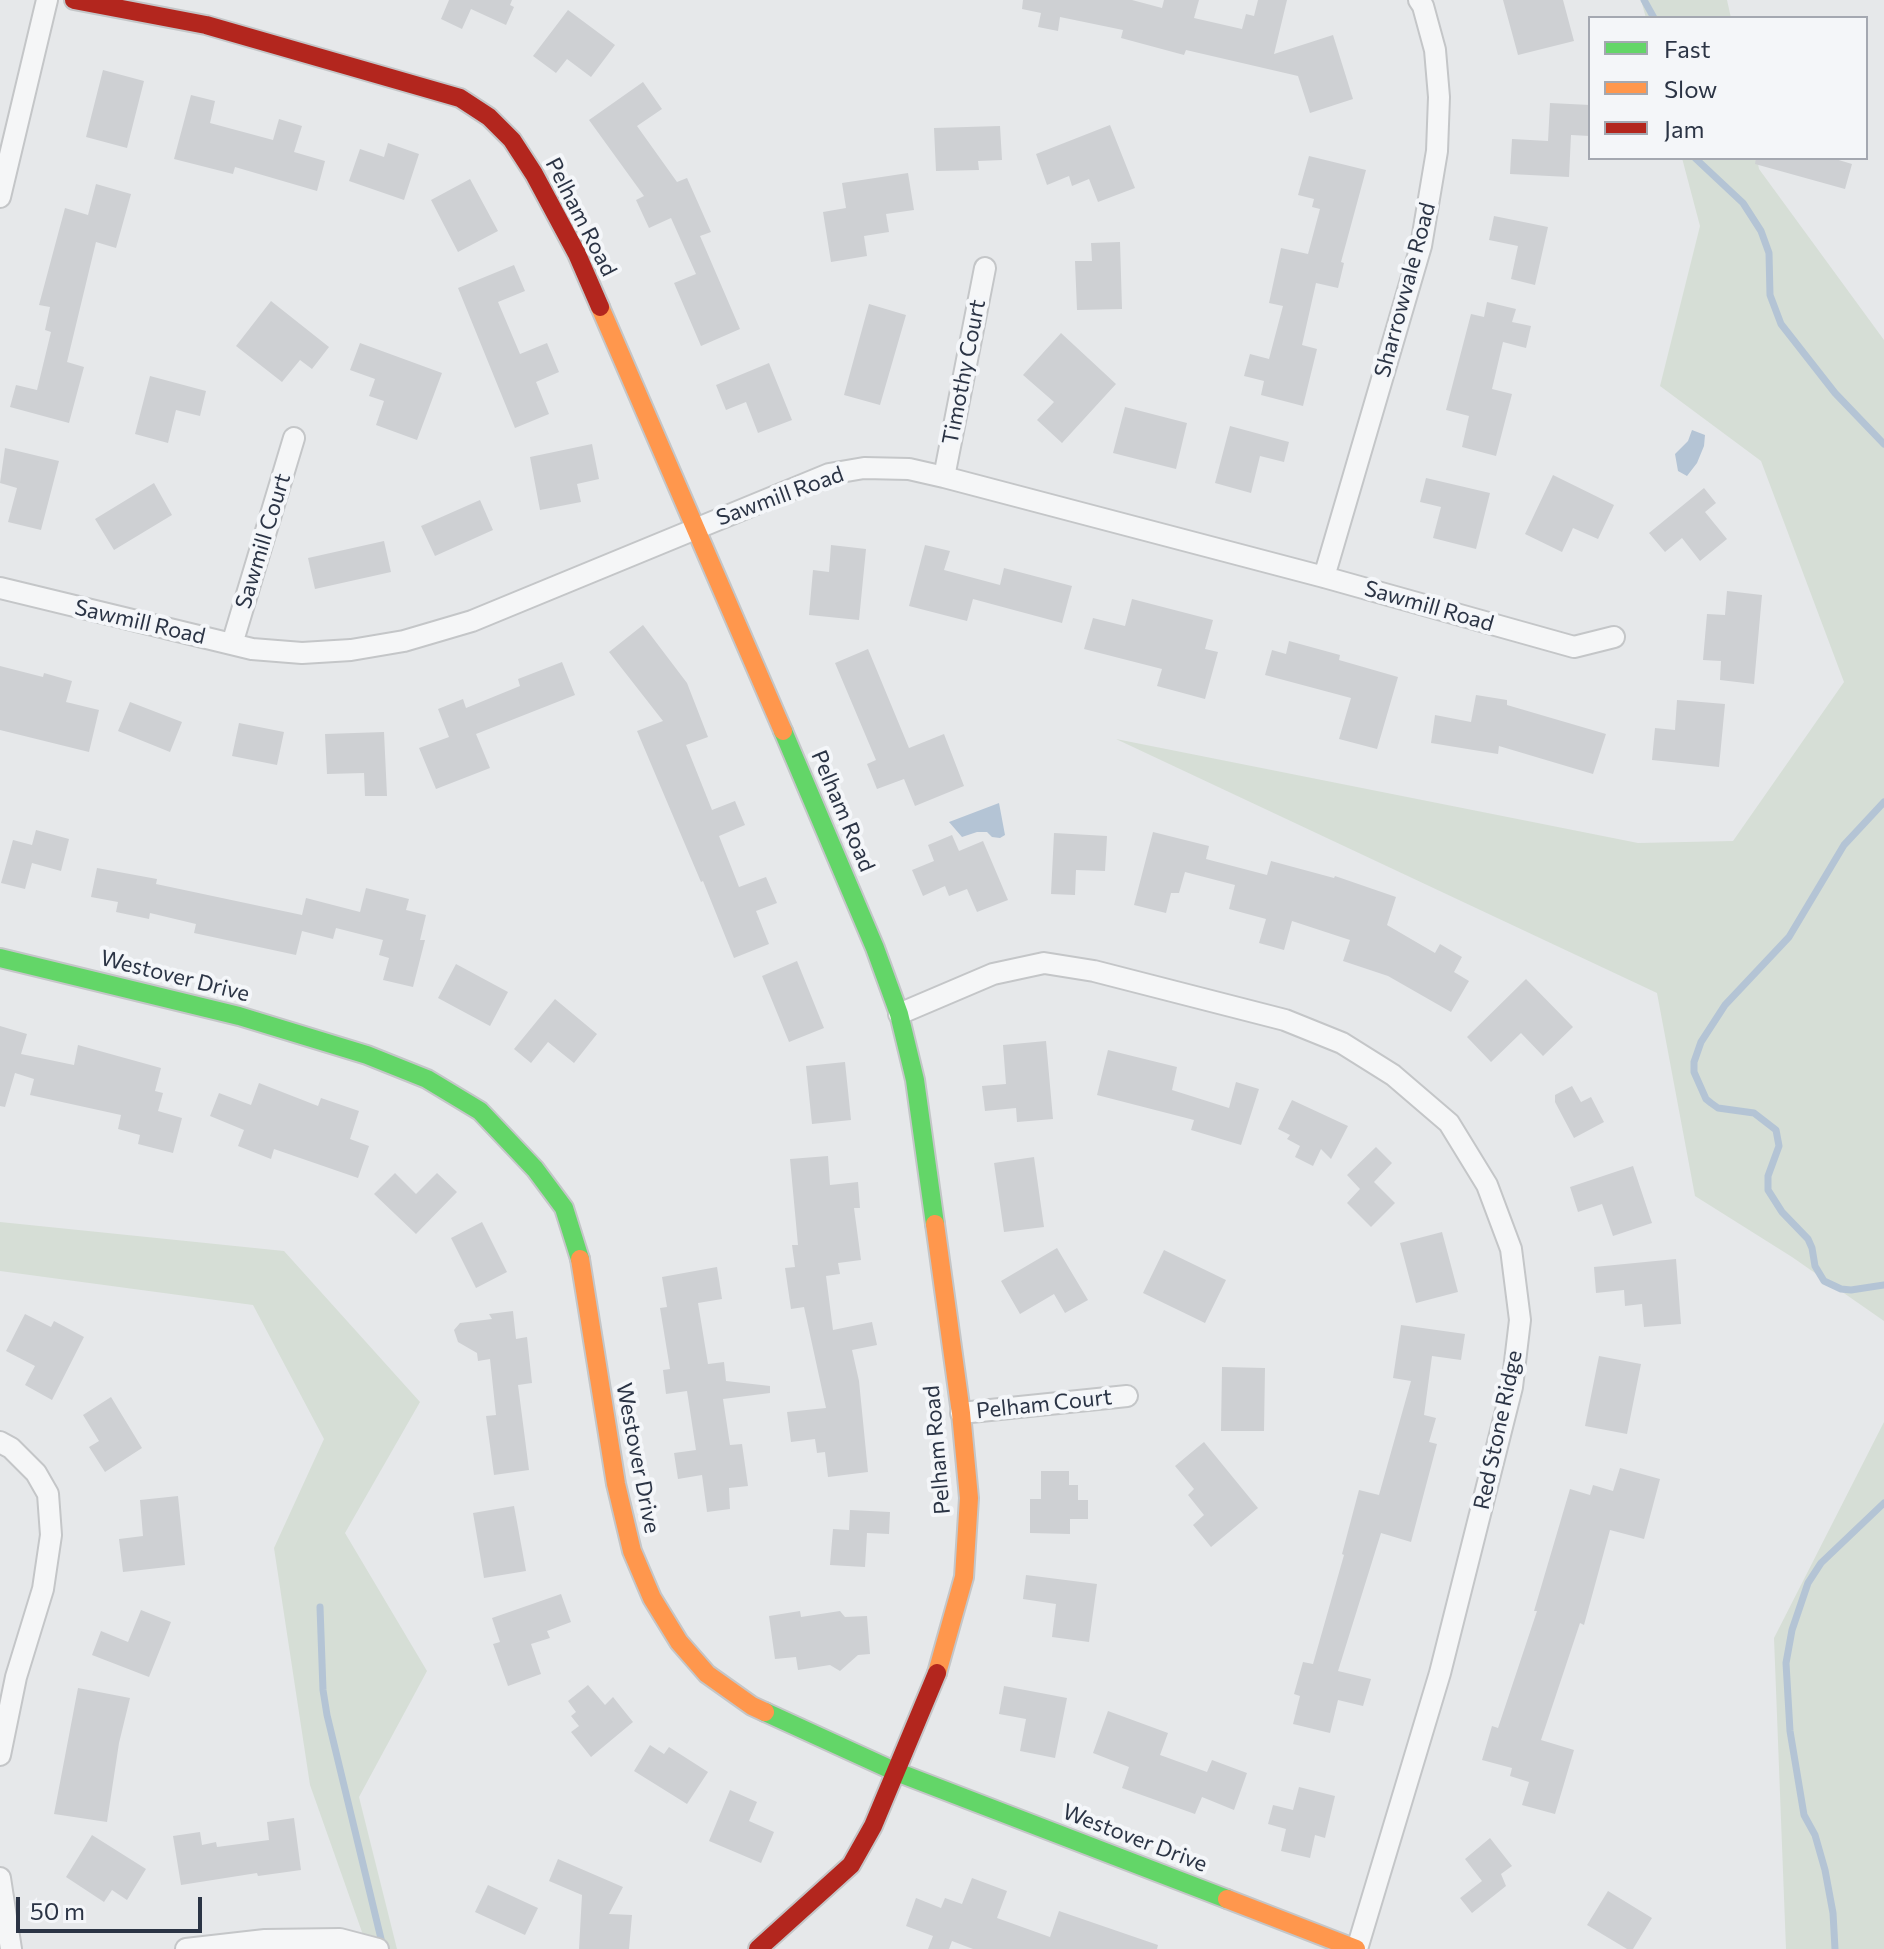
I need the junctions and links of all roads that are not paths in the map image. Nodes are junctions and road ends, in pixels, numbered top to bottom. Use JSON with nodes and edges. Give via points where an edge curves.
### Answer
{"nodes":[{"id":1,"x":47,"y":0,"type":"edge"},
{"id":2,"x":74,"y":0,"type":"edge"},
{"id":3,"x":1419,"y":0,"type":"edge"},
{"id":4,"x":0,"y":197,"type":"edge"},
{"id":5,"x":985,"y":268,"type":"dead end"},
{"id":6,"x":294,"y":438,"type":"dead end"},
{"id":7,"x":944,"y":477,"type":"junction"},
{"id":8,"x":697,"y":528,"type":"junction"},
{"id":9,"x":1324,"y":577,"type":"junction"},
{"id":10,"x":0,"y":588,"type":"edge"},
{"id":11,"x":1614,"y":637,"type":"dead end"},
{"id":12,"x":232,"y":644,"type":"junction"},
{"id":13,"x":0,"y":958,"type":"edge"},
{"id":14,"x":899,"y":1014,"type":"junction"},
{"id":15,"x":1127,"y":1396,"type":"dead end"},
{"id":16,"x":961,"y":1413,"type":"junction"},
{"id":17,"x":0,"y":1442,"type":"edge"},
{"id":18,"x":0,"y":1755,"type":"edge"},
{"id":19,"x":894,"y":1771,"type":"junction"},
{"id":20,"x":0,"y":1878,"type":"edge"},
{"id":21,"x":11,"y":1949,"type":"edge"},
{"id":22,"x":186,"y":1949,"type":"edge"},
{"id":23,"x":378,"y":1949,"type":"edge"},
{"id":24,"x":758,"y":1949,"type":"edge"},
{"id":25,"x":1357,"y":1949,"type":"edge"}],
"edges":[{"from":1,"to":4,"type":"street"},
{"from":2,"to":8,"type":"street","name":"Pelham Road","via":[[221,29],[460,98],[489,117],[512,140],[577,254]]},
{"from":3,"to":9,"type":"street","name":"Sharrowvale Road","via":[[1435,50],[1437,151],[1421,246]]},
{"from":5,"to":7,"type":"street","name":"Timothy Court"},
{"from":6,"to":12,"type":"street","name":"Sawmill Court"},
{"from":7,"to":8,"type":"street","name":"Sawmill Road","via":[[909,469],[829,474]]},
{"from":7,"to":9,"type":"street","name":"Sawmill Road"},
{"from":8,"to":12,"type":"street","name":"Sawmill Road","via":[[472,621],[404,641],[302,653]]},
{"from":8,"to":14,"type":"street","name":"Pelham Road"},
{"from":9,"to":11,"type":"street","name":"Sawmill Road","via":[[1574,647]]},
{"from":10,"to":12,"type":"street","name":"Sawmill Road"},
{"from":13,"to":19,"type":"street","name":"Westover Drive","via":[[239,1016],[367,1055],[427,1079],[480,1111],[564,1208],[579,1254],[632,1551],[665,1620],[707,1674],[752,1706]]},
{"from":14,"to":16,"type":"street","name":"Pelham Road","via":[[915,1080]]},
{"from":14,"to":25,"type":"street","name":"Red Stone Ridge","via":[[993,974],[1044,963],[1285,1020],[1342,1043],[1393,1075],[1449,1123],[1487,1185],[1511,1249],[1520,1320],[1512,1387],[1440,1673]]},
{"from":15,"to":16,"type":"street","name":"Pelham Court"},
{"from":16,"to":19,"type":"street","name":"Pelham Road","via":[[969,1498],[964,1577],[935,1679]]},
{"from":17,"to":18,"type":"street","via":[[36,1473],[48,1494],[51,1535],[43,1589],[16,1677]]},
{"from":19,"to":24,"type":"street","name":"Pelham Road","via":[[851,1865]]},
{"from":19,"to":25,"type":"street","name":"Westover Drive"},
{"from":20,"to":21,"type":"street"},
{"from":22,"to":23,"type":"street","via":[[325,1939]]}]}
